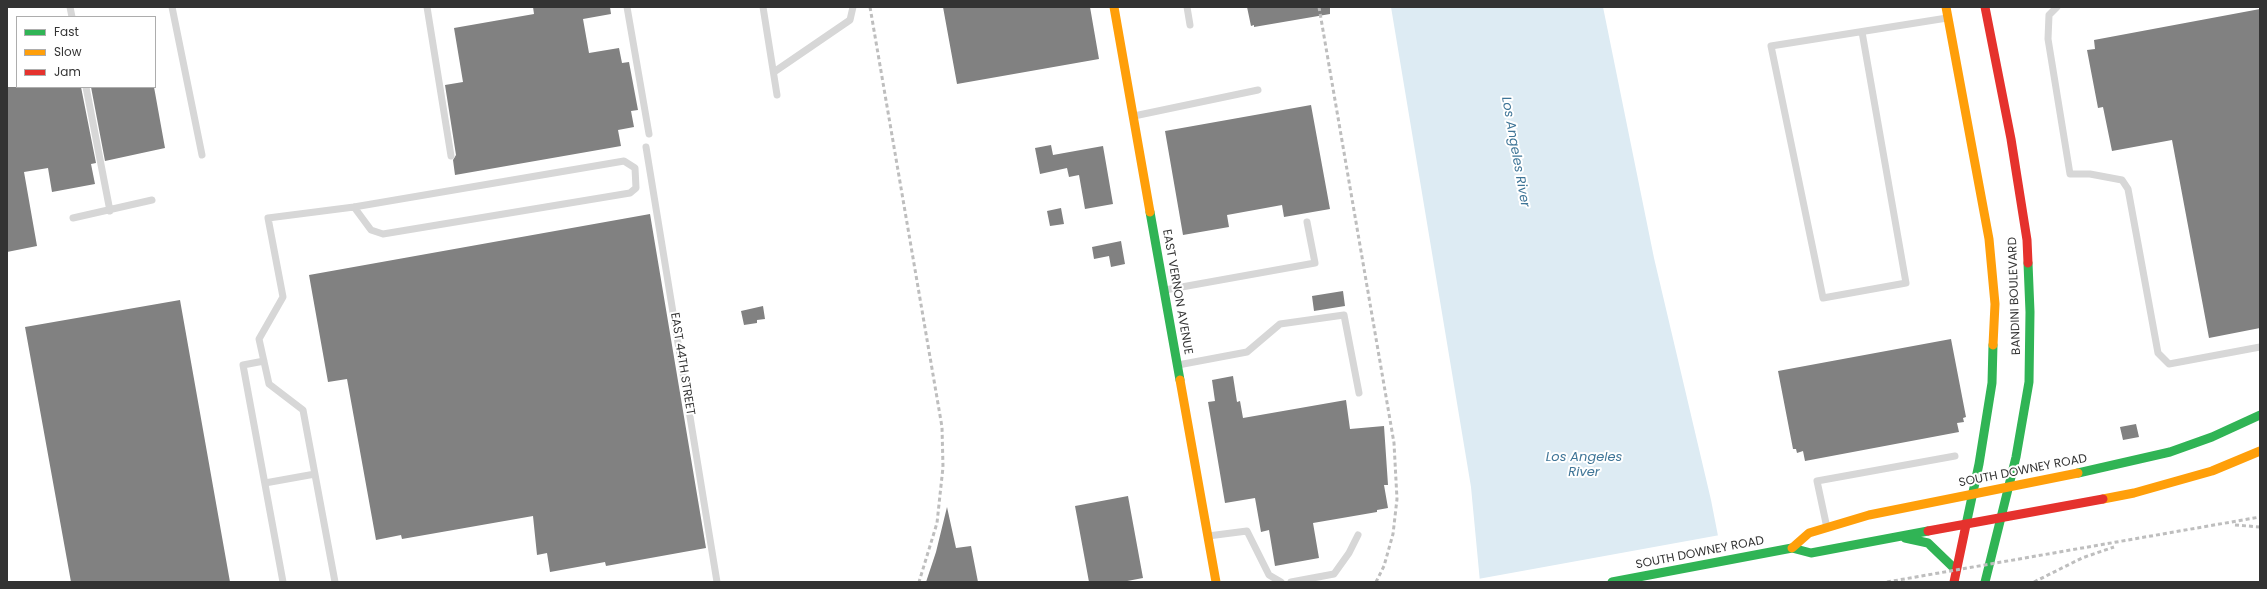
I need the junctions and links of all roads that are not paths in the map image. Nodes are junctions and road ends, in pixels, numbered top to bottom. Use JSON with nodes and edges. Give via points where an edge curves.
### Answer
{"nodes":[{"id":1,"x":172,"y":7,"type":"edge"},
{"id":2,"x":427,"y":7,"type":"edge"},
{"id":3,"x":627,"y":7,"type":"edge"},
{"id":4,"x":763,"y":7,"type":"edge"},
{"id":5,"x":853,"y":7,"type":"edge"},
{"id":6,"x":1114,"y":7,"type":"edge"},
{"id":7,"x":1187,"y":7,"type":"edge"},
{"id":8,"x":1946,"y":7,"type":"edge"},
{"id":9,"x":2057,"y":7,"type":"edge"},
{"id":10,"x":1988,"y":8,"type":"edge"},
{"id":11,"x":1948,"y":18,"type":"junction"},
{"id":12,"x":1190,"y":25,"type":"dead end"},
{"id":13,"x":1862,"y":32,"type":"junction"},
{"id":14,"x":774,"y":72,"type":"junction"},
{"id":15,"x":86,"y":88,"type":"edge"},
{"id":16,"x":1258,"y":90,"type":"dead end"},
{"id":17,"x":778,"y":95,"type":"dead end"},
{"id":18,"x":1133,"y":116,"type":"junction"},
{"id":19,"x":650,"y":134,"type":"dead end"},
{"id":20,"x":646,"y":146,"type":"dead end"},
{"id":21,"x":202,"y":155,"type":"dead end"},
{"id":22,"x":451,"y":156,"type":"dead end"},
{"id":23,"x":649,"y":165,"type":"junction"},
{"id":24,"x":635,"y":168,"type":"junction"},
{"id":25,"x":152,"y":200,"type":"dead end"},
{"id":26,"x":354,"y":207,"type":"junction"},
{"id":27,"x":110,"y":211,"type":"junction"},
{"id":28,"x":73,"y":218,"type":"dead end"},
{"id":29,"x":1306,"y":222,"type":"dead end"},
{"id":30,"x":1164,"y":290,"type":"junction"},
{"id":31,"x":2260,"y":347,"type":"edge"},
{"id":32,"x":264,"y":361,"type":"junction"},
{"id":33,"x":1178,"y":365,"type":"junction"},
{"id":34,"x":1359,"y":393,"type":"dead end"},
{"id":35,"x":2260,"y":415,"type":"edge"},
{"id":36,"x":2260,"y":451,"type":"edge"},
{"id":37,"x":1955,"y":456,"type":"dead end"},
{"id":38,"x":315,"y":474,"type":"junction"},
{"id":39,"x":265,"y":483,"type":"junction"},
{"id":40,"x":2008,"y":487,"type":"junction"},
{"id":41,"x":1972,"y":493,"type":"junction"},
{"id":42,"x":1999,"y":519,"type":"junction"},
{"id":43,"x":1966,"y":524,"type":"junction"},
{"id":44,"x":1827,"y":528,"type":"junction"},
{"id":45,"x":1358,"y":535,"type":"dead end"},
{"id":46,"x":1208,"y":536,"type":"junction"},
{"id":47,"x":1898,"y":537,"type":"junction"},
{"id":48,"x":1792,"y":548,"type":"junction"},
{"id":49,"x":1956,"y":570,"type":"junction"},
{"id":50,"x":284,"y":582,"type":"edge"},
{"id":51,"x":334,"y":582,"type":"edge"},
{"id":52,"x":717,"y":582,"type":"edge"},
{"id":53,"x":1216,"y":582,"type":"edge"},
{"id":54,"x":1281,"y":582,"type":"edge"},
{"id":55,"x":1292,"y":582,"type":"edge"},
{"id":56,"x":1612,"y":582,"type":"edge"},
{"id":57,"x":1954,"y":582,"type":"edge"},
{"id":58,"x":1985,"y":582,"type":"edge"}],
"edges":[{"from":1,"to":21,"type":"lane"},
{"from":2,"to":22,"type":"lane"},
{"from":3,"to":19,"type":"lane"},
{"from":4,"to":14,"type":"lane"},
{"from":5,"to":14,"type":"lane","via":[[850,20]]},
{"from":6,"to":18,"type":"main road","name":"EAST VERNON AVENUE"},
{"from":7,"to":12,"type":"lane"},
{"from":8,"to":11,"type":"main road","name":"BANDINI BOULEVARD"},
{"from":9,"to":31,"type":"lane","via":[[2049,15],[2048,39],[2070,174],[2090,174],[2122,180],[2128,188],[2158,353],[2169,364]]},
{"from":10,"to":40,"type":"main road","name":"BANDINI BOULEVARD","via":[[2027,240],[2029,382],[2018,451]]},
{"from":11,"to":13,"type":"lane"},
{"from":11,"to":41,"type":"main road","name":"BANDINI BOULEVARD","via":[[1989,239],[1995,304],[1992,383]]},
{"from":13,"to":13,"type":"lane","via":[[1771,46],[1823,298],[1906,283]]},
{"from":14,"to":17,"type":"lane"},
{"from":15,"to":27,"type":"lane"},
{"from":16,"to":18,"type":"lane"},
{"from":18,"to":30,"type":"main road","name":"EAST VERNON AVENUE"},
{"from":20,"to":23,"type":"lane","name":"EAST 44TH STREET"},
{"from":23,"to":24,"type":"lane"},
{"from":23,"to":52,"type":"lane","name":"EAST 44TH STREET"},
{"from":24,"to":26,"type":"lane","via":[[624,161]]},
{"from":24,"to":26,"type":"lane","via":[[636,188],[630,193],[383,234],[371,230]]},
{"from":25,"to":27,"type":"lane"},
{"from":26,"to":32,"type":"lane","via":[[268,218],[283,297],[259,339]]},
{"from":27,"to":28,"type":"lane"},
{"from":29,"to":30,"type":"lane","via":[[1315,263]]},
{"from":30,"to":33,"type":"main road","name":"EAST VERNON AVENUE"},
{"from":32,"to":38,"type":"lane","via":[[269,384],[303,410]]},
{"from":32,"to":39,"type":"lane","via":[[243,365]]},
{"from":33,"to":34,"type":"lane","via":[[1247,352],[1280,324],[1344,315]]},
{"from":33,"to":46,"type":"main road","name":"EAST VERNON AVENUE"},
{"from":35,"to":40,"type":"main road","name":"SOUTH DOWNEY ROAD","via":[[2212,438],[2170,452]]},
{"from":36,"to":42,"type":"main road","name":"SOUTH DOWNEY ROAD","via":[[2212,471],[2174,483]]},
{"from":37,"to":44,"type":"lane","via":[[1817,481]]},
{"from":38,"to":39,"type":"lane"},
{"from":38,"to":51,"type":"lane"},
{"from":39,"to":50,"type":"lane"},
{"from":40,"to":41,"type":"main road","name":"SOUTH DOWNEY ROAD"},
{"from":40,"to":42,"type":"main road","name":"BANDINI BOULEVARD"},
{"from":41,"to":43,"type":"main road","name":"BANDINI BOULEVARD"},
{"from":41,"to":44,"type":"main road","name":"SOUTH DOWNEY ROAD","via":[[1898,507]]},
{"from":42,"to":43,"type":"main road","name":"SOUTH DOWNEY ROAD"},
{"from":42,"to":58,"type":"main road","name":"BANDINI BOULEVARD"},
{"from":43,"to":47,"type":"main road","name":"SOUTH DOWNEY ROAD"},
{"from":43,"to":49,"type":"main road","name":"BANDINI BOULEVARD"},
{"from":44,"to":48,"type":"main road","name":"SOUTH DOWNEY ROAD","via":[[1809,533]]},
{"from":45,"to":55,"type":"lane","via":[[1334,574]]},
{"from":46,"to":53,"type":"main road","name":"EAST VERNON AVENUE"},
{"from":46,"to":54,"type":"lane","via":[[1247,531],[1269,575]]},
{"from":47,"to":48,"type":"main road","name":"SOUTH DOWNEY ROAD","via":[[1811,553]]},
{"from":47,"to":49,"type":"main road","via":[[1928,543]]},
{"from":48,"to":56,"type":"main road","name":"SOUTH DOWNEY ROAD"},
{"from":49,"to":57,"type":"main road","name":"BANDINI BOULEVARD"}]}
